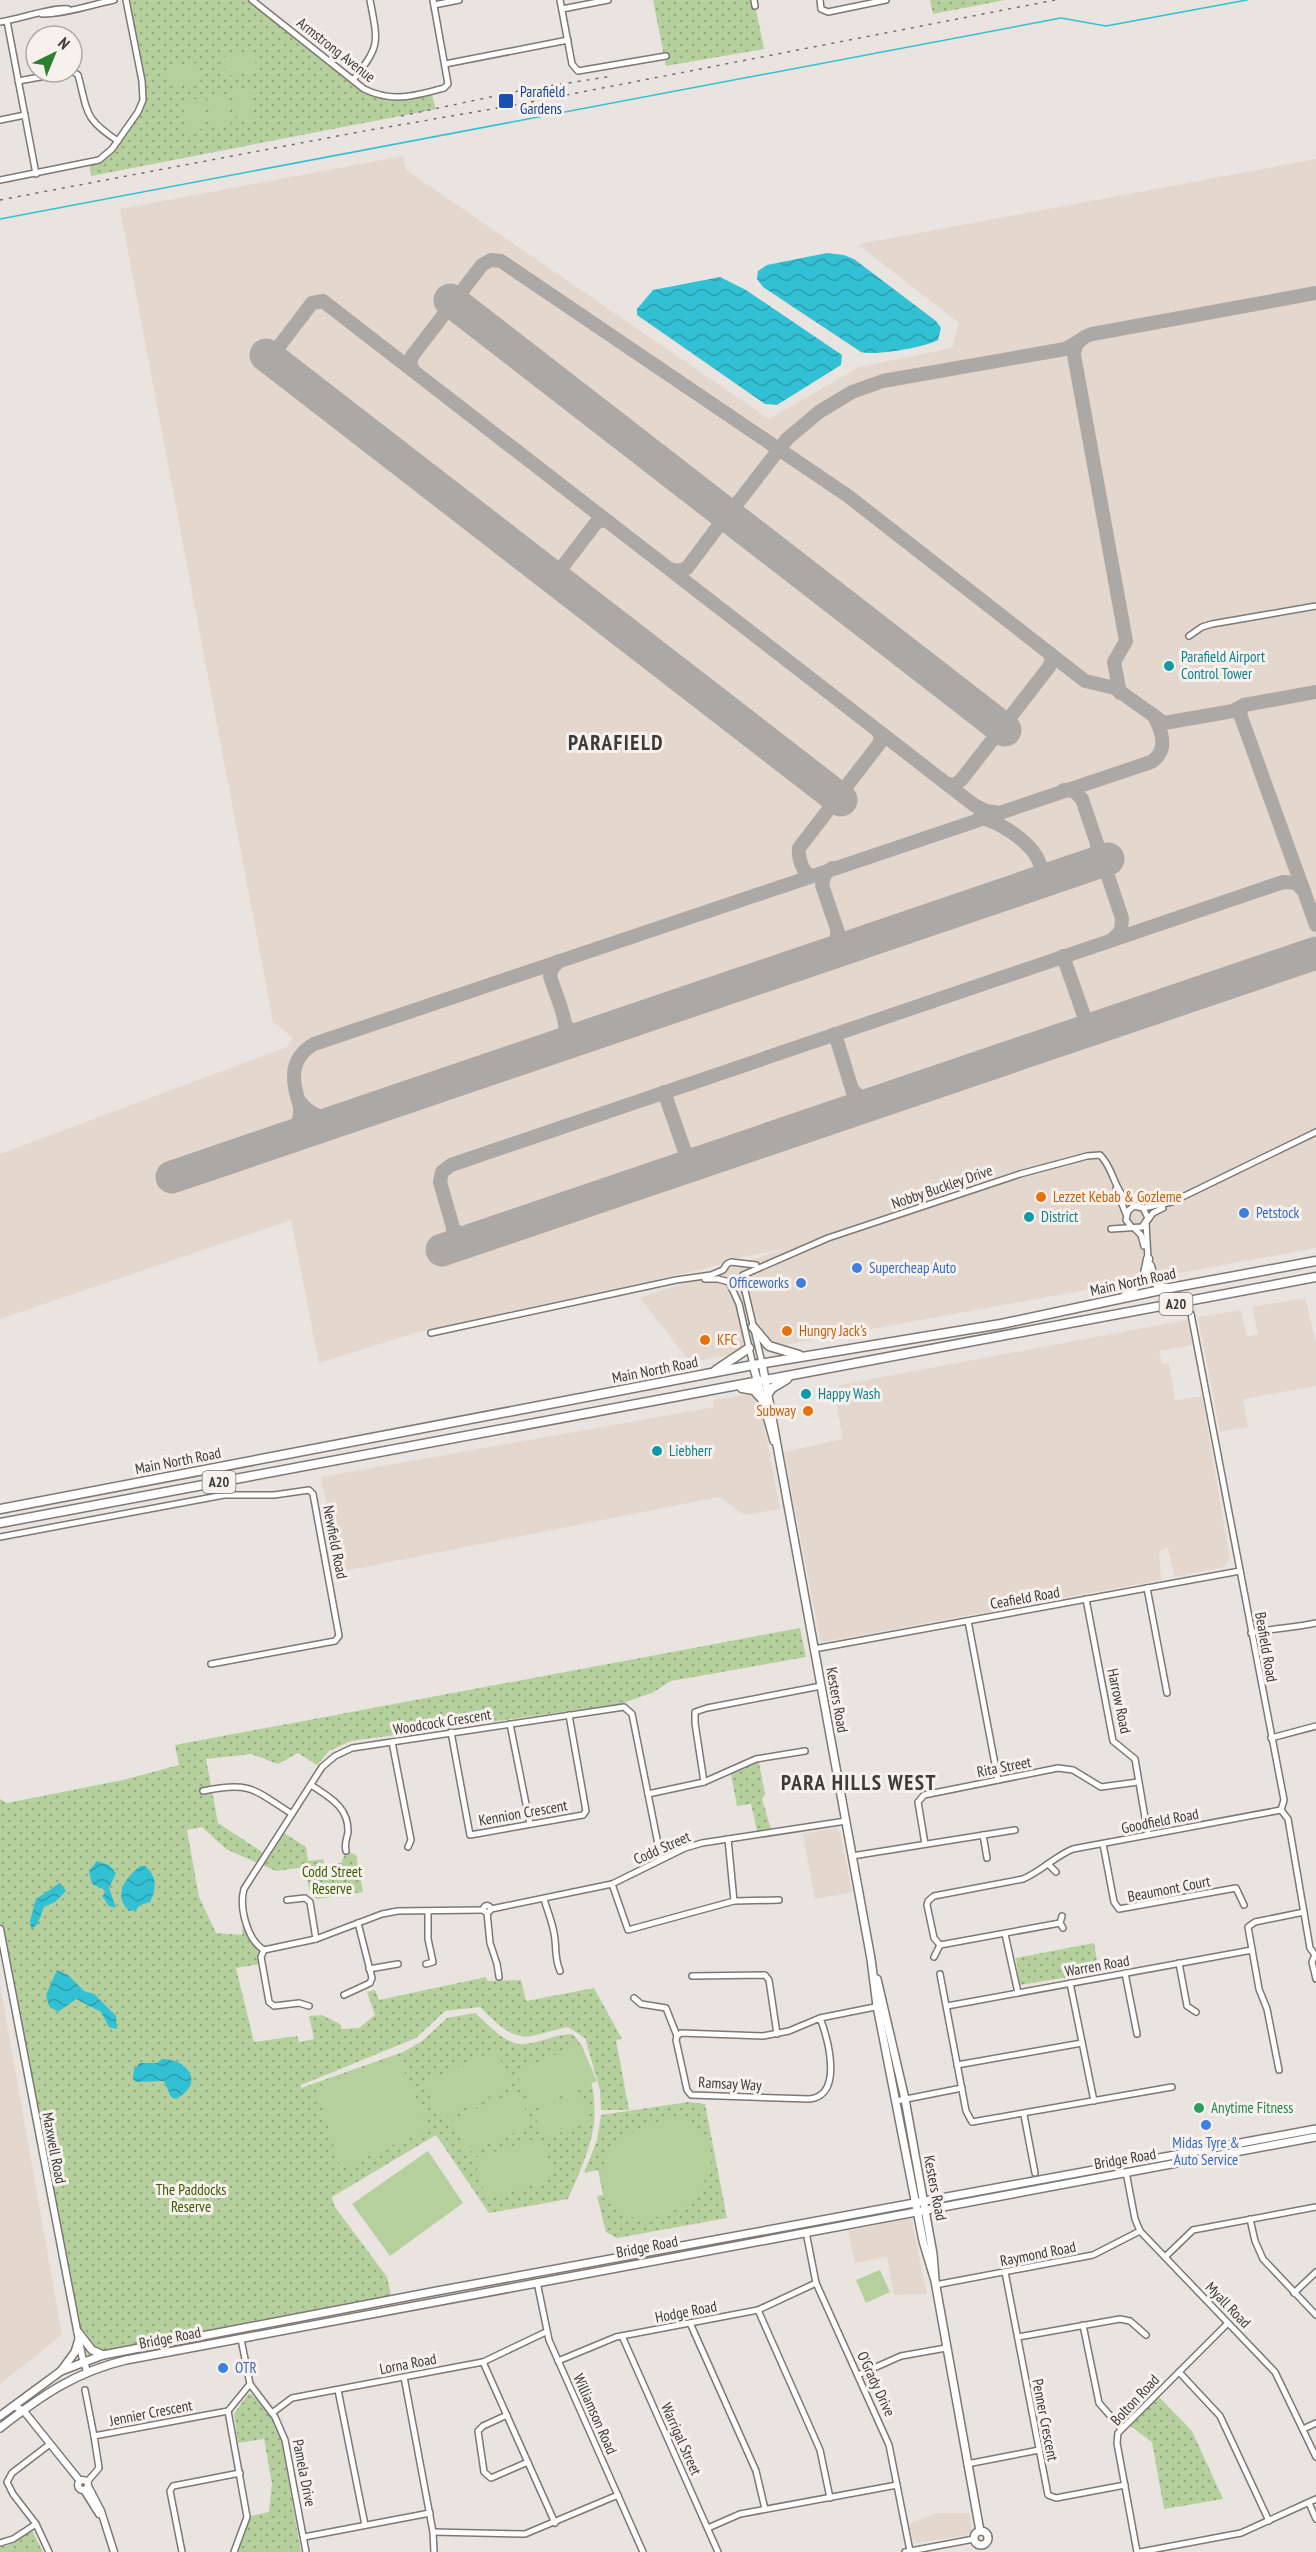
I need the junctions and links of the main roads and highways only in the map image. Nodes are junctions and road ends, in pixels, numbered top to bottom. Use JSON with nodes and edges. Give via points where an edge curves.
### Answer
{"nodes":[{"id":1,"x":1316,"y":1261,"type":"edge"},
{"id":2,"x":1316,"y":1277,"type":"edge"},
{"id":3,"x":1170,"y":1288,"type":"junction"},
{"id":4,"x":1123,"y":1298,"type":"junction"},
{"id":5,"x":753,"y":1327,"type":"road end"},
{"id":6,"x":749,"y":1348,"type":"road end"},
{"id":7,"x":803,"y":1356,"type":"junction"},
{"id":8,"x":762,"y":1364,"type":"junction"},
{"id":9,"x":753,"y":1365,"type":"junction"},
{"id":10,"x":711,"y":1373,"type":"junction"},
{"id":11,"x":795,"y":1375,"type":"junction"},
{"id":12,"x":762,"y":1381,"type":"junction"},
{"id":13,"x":732,"y":1386,"type":"junction"},
{"id":14,"x":765,"y":1397,"type":"junction"},
{"id":15,"x":0,"y":1509,"type":"edge"},
{"id":16,"x":0,"y":1523,"type":"edge"},
{"id":17,"x":881,"y":2006,"type":"junction"},
{"id":18,"x":1316,"y":2129,"type":"edge"},
{"id":19,"x":1316,"y":2137,"type":"edge"},
{"id":20,"x":1125,"y":2168,"type":"junction"},
{"id":21,"x":921,"y":2187,"type":"junction"},
{"id":22,"x":937,"y":2199,"type":"junction"},
{"id":23,"x":921,"y":2206,"type":"junction"},
{"id":24,"x":805,"y":2223,"type":"junction"},
{"id":25,"x":806,"y":2232,"type":"junction"},
{"id":26,"x":618,"y":2258,"type":"junction"},
{"id":27,"x":620,"y":2266,"type":"junction"},
{"id":28,"x":536,"y":2273,"type":"junction"},
{"id":29,"x":537,"y":2282,"type":"junction"},
{"id":30,"x":457,"y":2287,"type":"junction"},
{"id":31,"x":459,"y":2296,"type":"junction"},
{"id":32,"x":239,"y":2330,"type":"junction"},
{"id":33,"x":241,"y":2338,"type":"junction"},
{"id":34,"x":103,"y":2355,"type":"junction"},
{"id":35,"x":61,"y":2371,"type":"junction"},
{"id":36,"x":0,"y":2416,"type":"edge"},
{"id":37,"x":0,"y":2427,"type":"edge"},
{"id":38,"x":980,"y":2531,"type":"junction"},
{"id":39,"x":984,"y":2548,"type":"edge"}],
"edges":[{"from":1,"to":3,"type":"highway","name":"Main North Road","number":"A20"},
{"from":2,"to":11,"type":"highway","name":"Main North Road","number":"A20"},
{"from":3,"to":4,"type":"highway","name":"Main North Road","number":"A20"},
{"from":3,"to":4,"type":"highway","via":[[1160,1287],[1154,1281],[1148,1258],[1141,1284]]},
{"from":4,"to":7,"type":"highway","name":"Main North Road","number":"A20","via":[[926,1338]]},
{"from":5,"to":7,"type":"highway","via":[[769,1346]]},
{"from":6,"to":10,"type":"highway"},
{"from":7,"to":8,"type":"highway","name":"Main North Road","number":"A20"},
{"from":8,"to":9,"type":"highway","name":"Main North Road","number":"A20"},
{"from":8,"to":12,"type":"main road","name":"Kesters Road"},
{"from":9,"to":10,"type":"highway","name":"Main North Road","number":"A20"},
{"from":9,"to":12,"type":"main road","name":"Kesters Road"},
{"from":10,"to":15,"type":"highway","name":"Main North Road","number":"A20"},
{"from":11,"to":12,"type":"highway","name":"Main North Road","number":"A20"},
{"from":11,"to":14,"type":"highway","via":[[772,1388]]},
{"from":12,"to":13,"type":"highway","name":"Main North Road","number":"A20"},
{"from":12,"to":14,"type":"main road","name":"Kesters Road"},
{"from":13,"to":14,"type":"highway","via":[[754,1390]]},
{"from":13,"to":16,"type":"highway","name":"Main North Road","number":"A20"},
{"from":14,"to":17,"type":"main road","name":"Kesters Road"},
{"from":17,"to":21,"type":"main road","name":"Kesters Road","via":[[905,2099]]},
{"from":17,"to":23,"type":"main road","name":"Kesters Road","via":[[896,2101]]},
{"from":18,"to":20,"type":"main road","name":"Bridge Road"},
{"from":19,"to":20,"type":"main road","name":"Bridge Road"},
{"from":20,"to":22,"type":"main road","name":"Bridge Road"},
{"from":20,"to":23,"type":"main road","name":"Bridge Road"},
{"from":21,"to":22,"type":"main road"},
{"from":21,"to":23,"type":"main road","name":"Kesters Road"},
{"from":22,"to":23,"type":"main road","name":"Bridge Road"},
{"from":23,"to":24,"type":"main road","name":"Bridge Road"},
{"from":23,"to":25,"type":"main road","name":"Bridge Road"},
{"from":23,"to":38,"type":"main road","name":"Kesters Road"},
{"from":24,"to":25,"type":"main road"},
{"from":24,"to":26,"type":"main road","name":"Bridge Road"},
{"from":25,"to":27,"type":"main road","name":"Bridge Road"},
{"from":26,"to":27,"type":"main road"},
{"from":26,"to":28,"type":"main road","name":"Bridge Road"},
{"from":27,"to":29,"type":"main road","name":"Bridge Road"},
{"from":28,"to":29,"type":"main road"},
{"from":28,"to":30,"type":"main road","name":"Bridge Road"},
{"from":29,"to":31,"type":"main road","name":"Bridge Road"},
{"from":30,"to":31,"type":"main road"},
{"from":30,"to":32,"type":"main road","name":"Bridge Road"},
{"from":31,"to":33,"type":"main road","name":"Bridge Road"},
{"from":32,"to":33,"type":"main road"},
{"from":32,"to":34,"type":"main road","name":"Bridge Road"},
{"from":33,"to":37,"type":"main road","name":"Bridge Road","via":[[87,2371],[51,2390]]},
{"from":34,"to":35,"type":"main road","name":"Bridge Road"},
{"from":34,"to":35,"type":"main road","via":[[78,2335],[75,2352]]},
{"from":35,"to":36,"type":"main road","name":"Bridge Road"},
{"from":38,"to":39,"type":"main road","via":[[987,2536]]},
{"from":38,"to":39,"type":"main road","via":[[974,2539]]}]}
